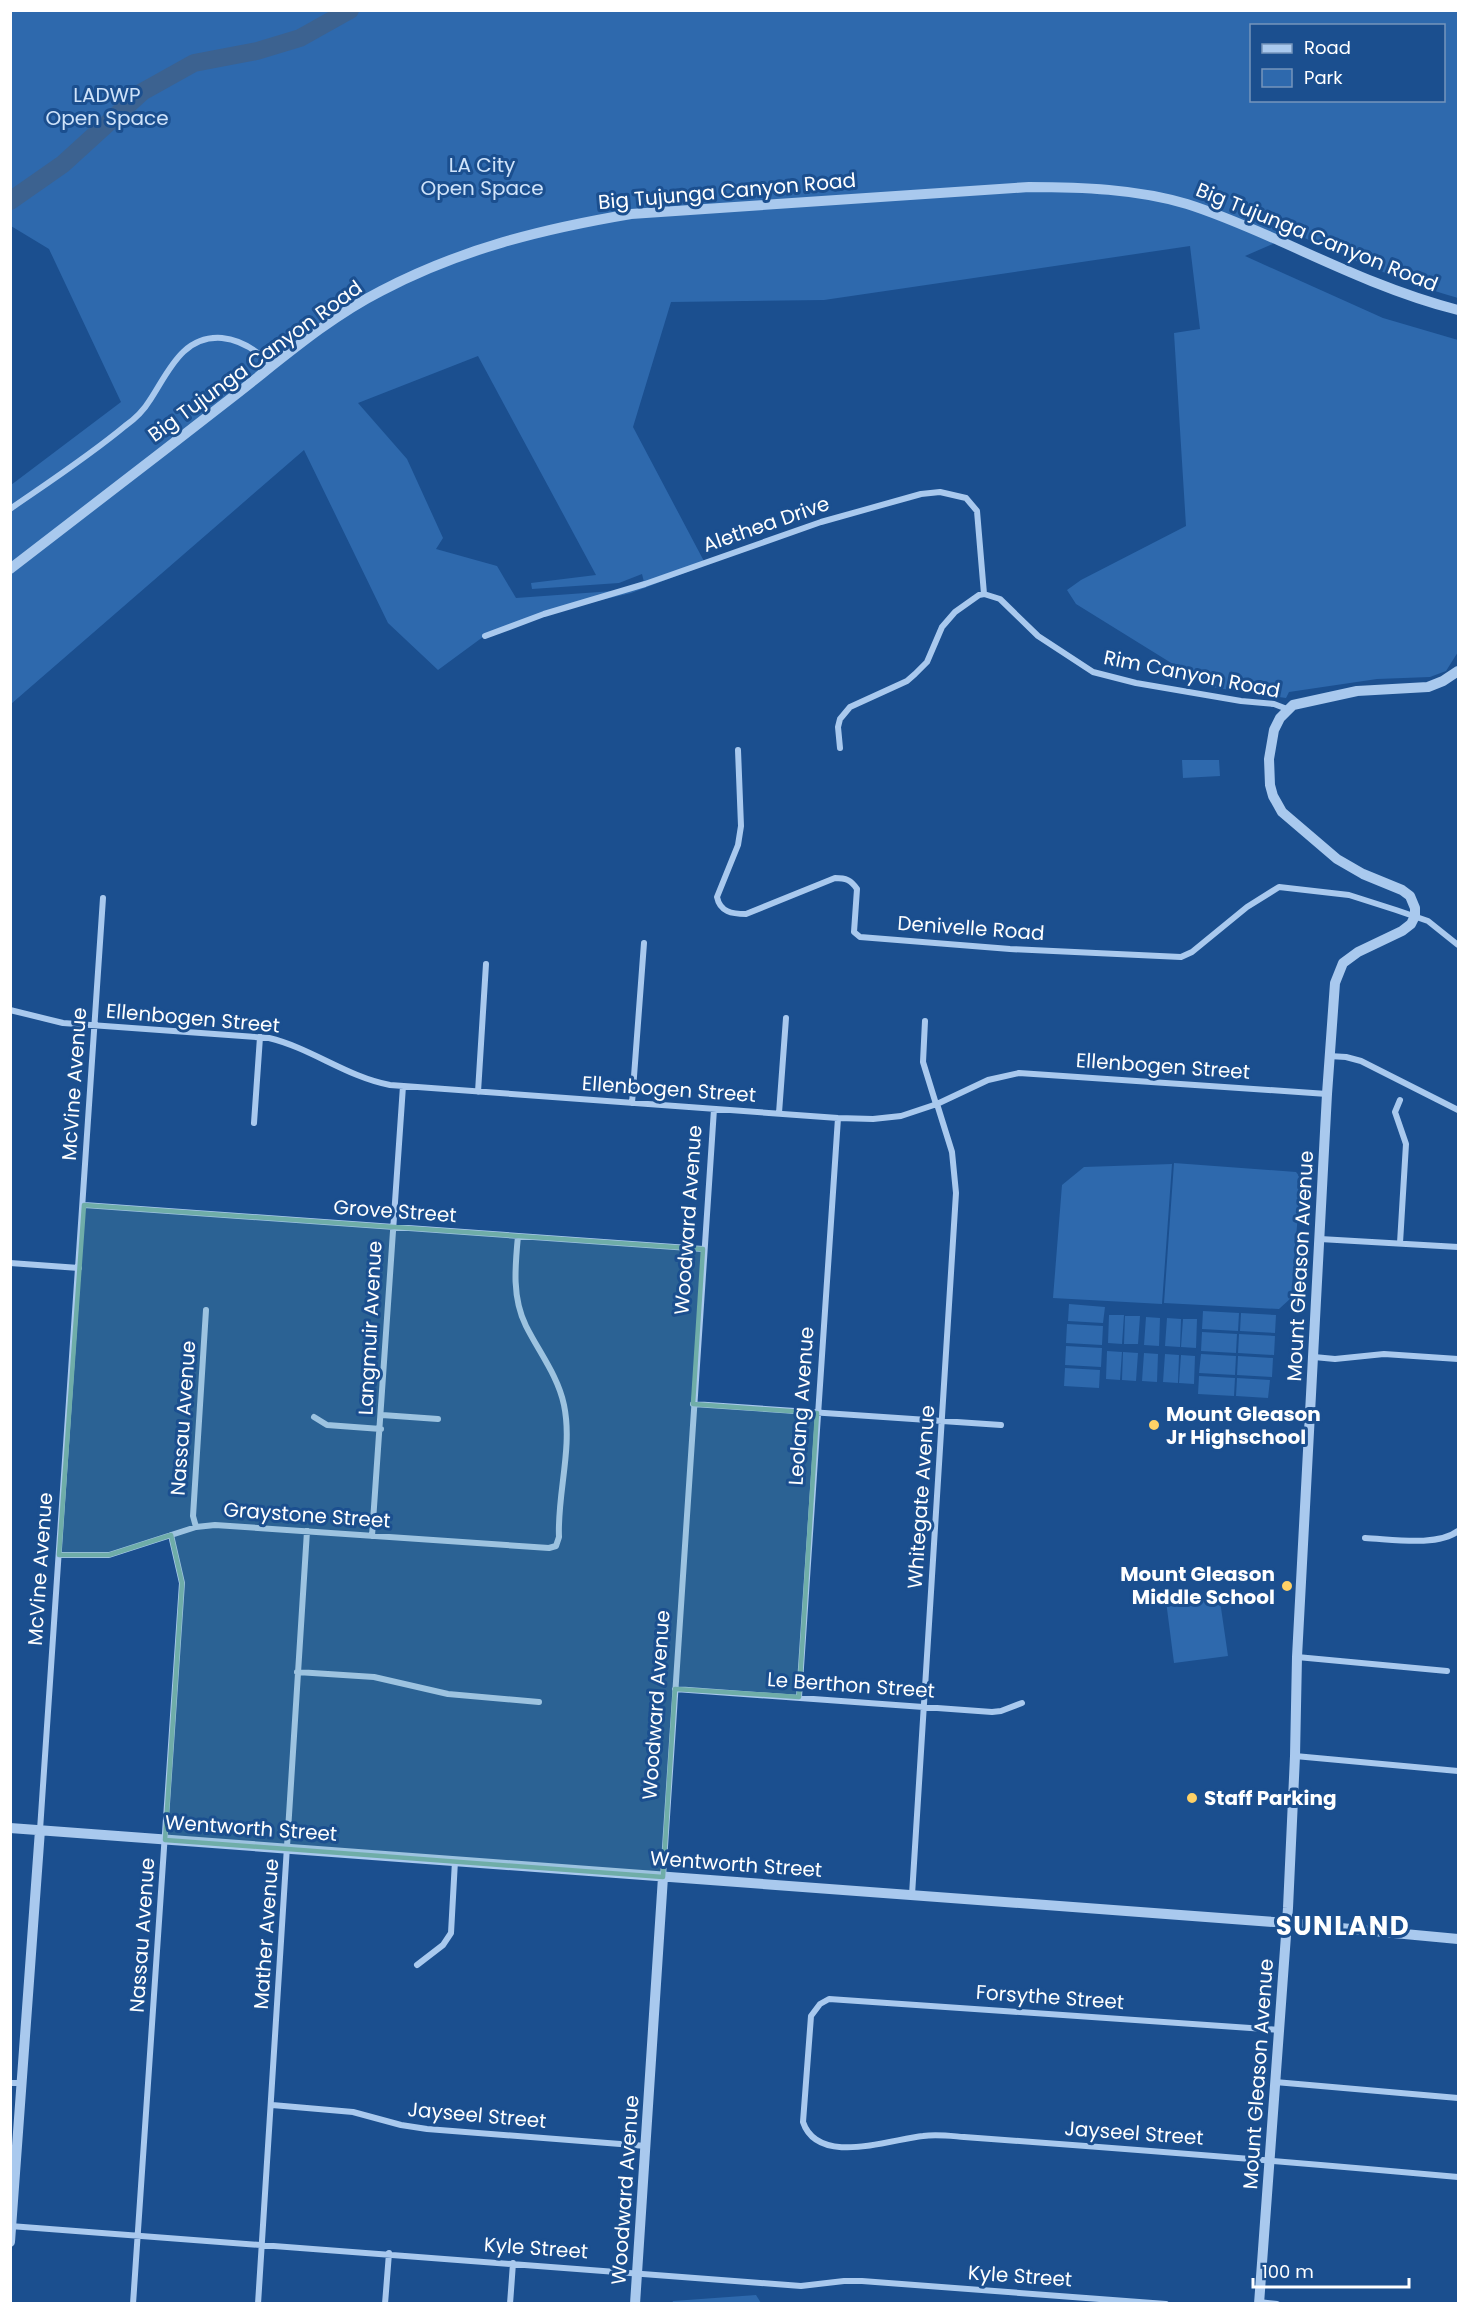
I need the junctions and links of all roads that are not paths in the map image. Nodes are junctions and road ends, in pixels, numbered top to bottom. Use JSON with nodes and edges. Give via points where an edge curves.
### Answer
{"nodes":[{"id":1,"x":1458,"y":310,"type":"edge"},
{"id":2,"x":272,"y":366,"type":"junction"},
{"id":3,"x":10,"y":509,"type":"edge"},
{"id":4,"x":10,"y":569,"type":"edge"},
{"id":5,"x":984,"y":594,"type":"junction"},
{"id":6,"x":485,"y":636,"type":"dead end"},
{"id":7,"x":1458,"y":671,"type":"edge"},
{"id":8,"x":1287,"y":709,"type":"junction"},
{"id":9,"x":840,"y":748,"type":"dead end"},
{"id":10,"x":738,"y":750,"type":"dead end"},
{"id":11,"x":103,"y":898,"type":"dead end"},
{"id":12,"x":1415,"y":916,"type":"junction"},
{"id":13,"x":644,"y":943,"type":"dead end"},
{"id":14,"x":1458,"y":945,"type":"edge"},
{"id":15,"x":486,"y":964,"type":"dead end"},
{"id":16,"x":10,"y":1010,"type":"edge"},
{"id":17,"x":786,"y":1018,"type":"dead end"},
{"id":18,"x":925,"y":1021,"type":"dead end"},
{"id":19,"x":96,"y":1026,"type":"junction"},
{"id":20,"x":260,"y":1037,"type":"junction"},
{"id":21,"x":1329,"y":1056,"type":"junction"},
{"id":22,"x":403,"y":1086,"type":"junction"},
{"id":23,"x":478,"y":1092,"type":"junction"},
{"id":24,"x":1327,"y":1094,"type":"junction"},
{"id":25,"x":1400,"y":1100,"type":"dead end"},
{"id":26,"x":632,"y":1103,"type":"junction"},
{"id":27,"x":936,"y":1104,"type":"junction"},
{"id":28,"x":714,"y":1108,"type":"junction"},
{"id":29,"x":1458,"y":1110,"type":"edge"},
{"id":30,"x":779,"y":1113,"type":"junction"},
{"id":31,"x":837,"y":1118,"type":"junction"},
{"id":32,"x":254,"y":1123,"type":"dead end"},
{"id":33,"x":84,"y":1205,"type":"junction"},
{"id":34,"x":393,"y":1227,"type":"junction"},
{"id":35,"x":518,"y":1236,"type":"junction"},
{"id":36,"x":1320,"y":1239,"type":"junction"},
{"id":37,"x":1400,"y":1243,"type":"junction"},
{"id":38,"x":1458,"y":1247,"type":"edge"},
{"id":39,"x":703,"y":1249,"type":"junction"},
{"id":40,"x":10,"y":1263,"type":"edge"},
{"id":41,"x":79,"y":1268,"type":"junction"},
{"id":42,"x":206,"y":1310,"type":"dead end"},
{"id":43,"x":1314,"y":1358,"type":"junction"},
{"id":44,"x":1458,"y":1359,"type":"edge"},
{"id":45,"x":693,"y":1404,"type":"junction"},
{"id":46,"x":817,"y":1413,"type":"junction"},
{"id":47,"x":382,"y":1415,"type":"junction"},
{"id":48,"x":314,"y":1417,"type":"dead end"},
{"id":49,"x":438,"y":1419,"type":"dead end"},
{"id":50,"x":942,"y":1421,"type":"junction"},
{"id":51,"x":1001,"y":1425,"type":"dead end"},
{"id":52,"x":381,"y":1429,"type":"junction"},
{"id":53,"x":196,"y":1527,"type":"junction"},
{"id":54,"x":307,"y":1531,"type":"junction"},
{"id":55,"x":1458,"y":1531,"type":"edge"},
{"id":56,"x":171,"y":1535,"type":"junction"},
{"id":57,"x":372,"y":1536,"type":"junction"},
{"id":58,"x":1365,"y":1538,"type":"dead end"},
{"id":59,"x":59,"y":1555,"type":"junction"},
{"id":60,"x":1297,"y":1657,"type":"junction"},
{"id":61,"x":1447,"y":1671,"type":"dead end"},
{"id":62,"x":297,"y":1672,"type":"junction"},
{"id":63,"x":675,"y":1689,"type":"junction"},
{"id":64,"x":799,"y":1697,"type":"junction"},
{"id":65,"x":540,"y":1702,"type":"dead end"},
{"id":66,"x":1022,"y":1702,"type":"dead end"},
{"id":67,"x":924,"y":1706,"type":"junction"},
{"id":68,"x":1295,"y":1756,"type":"junction"},
{"id":69,"x":1458,"y":1771,"type":"edge"},
{"id":70,"x":10,"y":1828,"type":"edge"},
{"id":71,"x":40,"y":1830,"type":"junction"},
{"id":72,"x":165,"y":1840,"type":"junction"},
{"id":73,"x":288,"y":1849,"type":"junction"},
{"id":74,"x":455,"y":1861,"type":"junction"},
{"id":75,"x":663,"y":1877,"type":"junction"},
{"id":76,"x":912,"y":1895,"type":"junction"},
{"id":77,"x":1287,"y":1923,"type":"junction"},
{"id":78,"x":1458,"y":1938,"type":"edge"},
{"id":79,"x":417,"y":1965,"type":"dead end"},
{"id":80,"x":1280,"y":2030,"type":"junction"},
{"id":81,"x":1275,"y":2082,"type":"junction"},
{"id":82,"x":16,"y":2083,"type":"edge"},
{"id":83,"x":1458,"y":2098,"type":"edge"},
{"id":84,"x":272,"y":2105,"type":"junction"},
{"id":85,"x":811,"y":2136,"type":"joint"},
{"id":86,"x":646,"y":2146,"type":"junction"},
{"id":87,"x":1269,"y":2160,"type":"junction"},
{"id":88,"x":1458,"y":2177,"type":"edge"},
{"id":89,"x":11,"y":2226,"type":"edge"},
{"id":90,"x":138,"y":2235,"type":"junction"},
{"id":91,"x":10,"y":2242,"type":"edge"},
{"id":92,"x":262,"y":2244,"type":"junction"},
{"id":93,"x":389,"y":2253,"type":"junction"},
{"id":94,"x":513,"y":2263,"type":"junction"},
{"id":95,"x":637,"y":2272,"type":"junction"},
{"id":96,"x":1259,"y":2303,"type":"edge"},
{"id":97,"x":133,"y":2304,"type":"edge"},
{"id":98,"x":258,"y":2304,"type":"edge"},
{"id":99,"x":385,"y":2304,"type":"edge"},
{"id":100,"x":510,"y":2304,"type":"edge"},
{"id":101,"x":635,"y":2304,"type":"edge"},
{"id":102,"x":1166,"y":2304,"type":"edge"},
{"id":103,"x":1277,"y":2304,"type":"edge"}],
"edges":[{"from":1,"to":2,"type":"street","name":"Big Tujunga Canyon Road","via":[[1378,285],[1238,222],[1186,204],[1136,194],[1029,188],[631,214],[568,224],[506,239],[421,271],[378,292]]},
{"from":2,"to":3,"type":"street","via":[[254,350],[232,339],[218,338],[192,345],[171,365],[150,400],[127,425]]},
{"from":2,"to":4,"type":"street","name":"Big Tujunga Canyon Road"},
{"from":5,"to":6,"type":"street","name":"Alethea Drive","via":[[977,511],[966,498],[940,492],[831,519]]},
{"from":5,"to":8,"type":"street","name":"Rim Canyon Road","via":[[1000,600],[1038,636],[1093,672]]},
{"from":5,"to":9,"type":"street","via":[[955,612],[942,627],[930,656],[915,674],[883,693],[853,704],[844,713],[838,727]]},
{"from":7,"to":8,"type":"street","via":[[1428,687],[1357,691]]},
{"from":8,"to":12,"type":"street","via":[[1274,730],[1269,759],[1270,785],[1282,812],[1337,859],[1410,896]]},
{"from":10,"to":12,"type":"street","name":"Denivelle Road","via":[[741,826],[738,845],[717,897],[724,910],[735,914],[746,914],[843,878],[852,881],[857,889],[853,924],[854,932],[860,936],[1010,949],[1181,957],[1279,887],[1349,895]]},
{"from":11,"to":19,"type":"street","name":"McVine Avenue"},
{"from":12,"to":14,"type":"street","via":[[1428,921]]},
{"from":12,"to":21,"type":"street","name":"Mount Gleason Avenue","via":[[1402,931],[1358,952],[1340,968],[1335,983]]},
{"from":13,"to":26,"type":"street"},
{"from":15,"to":23,"type":"street"},
{"from":16,"to":19,"type":"street","name":"Ellenbogen Street"},
{"from":17,"to":30,"type":"street"},
{"from":18,"to":27,"type":"street","name":"Whitegate Avenue","via":[[923,1062]]},
{"from":19,"to":20,"type":"street","name":"Ellenbogen Street"},
{"from":19,"to":33,"type":"street","name":"McVine Avenue"},
{"from":20,"to":22,"type":"street","name":"Ellenbogen Street","via":[[291,1044],[363,1078]]},
{"from":20,"to":32,"type":"street"},
{"from":21,"to":24,"type":"street","name":"Mount Gleason Avenue"},
{"from":21,"to":29,"type":"street","via":[[1361,1061]]},
{"from":22,"to":23,"type":"street","name":"Ellenbogen Street"},
{"from":22,"to":34,"type":"street","name":"Langmuir Avenue"},
{"from":23,"to":26,"type":"street","name":"Ellenbogen Street"},
{"from":24,"to":27,"type":"street","name":"Ellenbogen Street","via":[[1019,1073],[988,1080]]},
{"from":24,"to":36,"type":"street","name":"Mount Gleason Avenue"},
{"from":25,"to":37,"type":"street","via":[[1395,1112],[1406,1144]]},
{"from":26,"to":28,"type":"street","name":"Ellenbogen Street"},
{"from":27,"to":31,"type":"street","name":"Ellenbogen Street","via":[[888,1118]]},
{"from":27,"to":50,"type":"street","name":"Whitegate Avenue","via":[[952,1152],[956,1194]]},
{"from":28,"to":30,"type":"street","name":"Ellenbogen Street"},
{"from":28,"to":39,"type":"street","name":"Woodward Avenue"},
{"from":30,"to":31,"type":"street","name":"Ellenbogen Street"},
{"from":31,"to":46,"type":"street","name":"Leolang Avenue"},
{"from":33,"to":34,"type":"street","name":"Grove Street"},
{"from":33,"to":41,"type":"street","name":"McVine Avenue"},
{"from":34,"to":35,"type":"street","name":"Grove Street"},
{"from":34,"to":47,"type":"street","name":"Langmuir Avenue"},
{"from":35,"to":39,"type":"street","name":"Grove Street"},
{"from":35,"to":57,"type":"street","name":"Graystone Street","via":[[515,1279],[520,1312],[559,1387],[564,1405],[560,1538],[556,1546],[549,1548]]},
{"from":36,"to":37,"type":"street"},
{"from":36,"to":43,"type":"street","name":"Mount Gleason Avenue"},
{"from":37,"to":38,"type":"street"},
{"from":39,"to":45,"type":"street","name":"Woodward Avenue"},
{"from":40,"to":41,"type":"street"},
{"from":41,"to":59,"type":"street","name":"McVine Avenue"},
{"from":42,"to":53,"type":"street","name":"Nassau Avenue","via":[[193,1516]]},
{"from":43,"to":44,"type":"street","via":[[1384,1354]]},
{"from":43,"to":60,"type":"street","name":"Mount Gleason Avenue"},
{"from":45,"to":46,"type":"street"},
{"from":45,"to":63,"type":"street","name":"Woodward Avenue"},
{"from":46,"to":50,"type":"street"},
{"from":46,"to":64,"type":"street","name":"Leolang Avenue"},
{"from":47,"to":49,"type":"street"},
{"from":47,"to":52,"type":"street","name":"Langmuir Avenue"},
{"from":48,"to":52,"type":"street","via":[[327,1425]]},
{"from":50,"to":51,"type":"street"},
{"from":50,"to":67,"type":"street","name":"Whitegate Avenue"},
{"from":52,"to":57,"type":"street","name":"Langmuir Avenue"},
{"from":53,"to":54,"type":"street","name":"Graystone Street","via":[[224,1525]]},
{"from":53,"to":56,"type":"street","name":"Graystone Street"},
{"from":54,"to":57,"type":"street","name":"Graystone Street"},
{"from":54,"to":62,"type":"street","name":"Mather Avenue"},
{"from":55,"to":58,"type":"street","via":[[1434,1540]]},
{"from":56,"to":59,"type":"street","name":"Graystone Street","via":[[109,1555]]},
{"from":56,"to":72,"type":"street","name":"Nassau Avenue","via":[[182,1583]]},
{"from":59,"to":71,"type":"street","name":"McVine Avenue"},
{"from":60,"to":61,"type":"street"},
{"from":60,"to":68,"type":"street","name":"Mount Gleason Avenue"},
{"from":62,"to":65,"type":"street","via":[[374,1677],[448,1694]]},
{"from":62,"to":73,"type":"street","name":"Mather Avenue"},
{"from":63,"to":64,"type":"street","name":"Le Berthon Street"},
{"from":63,"to":75,"type":"street","name":"Woodward Avenue"},
{"from":64,"to":67,"type":"street","name":"Le Berthon Street"},
{"from":66,"to":67,"type":"street","name":"Le Berthon Street","via":[[992,1712]]},
{"from":67,"to":76,"type":"street","name":"Whitegate Avenue"},
{"from":68,"to":69,"type":"street"},
{"from":68,"to":77,"type":"street","name":"Mount Gleason Avenue"},
{"from":70,"to":71,"type":"street","name":"Wentworth Street"},
{"from":71,"to":72,"type":"street","name":"Wentworth Street"},
{"from":71,"to":82,"type":"street","name":"McVine Avenue"},
{"from":72,"to":73,"type":"street","name":"Wentworth Street"},
{"from":72,"to":90,"type":"street","name":"Nassau Avenue"},
{"from":73,"to":74,"type":"street","name":"Wentworth Street"},
{"from":73,"to":84,"type":"street","name":"Mather Avenue"},
{"from":74,"to":75,"type":"street","name":"Wentworth Street"},
{"from":74,"to":79,"type":"street","via":[[451,1934]]},
{"from":75,"to":76,"type":"street","name":"Wentworth Street"},
{"from":75,"to":86,"type":"street","name":"Woodward Avenue"},
{"from":76,"to":77,"type":"street","name":"Wentworth Street"},
{"from":77,"to":78,"type":"street","name":"Wentworth Street"},
{"from":77,"to":80,"type":"street","name":"Mount Gleason Avenue"},
{"from":80,"to":81,"type":"street","name":"Mount Gleason Avenue"},
{"from":80,"to":85,"type":"street","name":"Forsythe Street","via":[[834,1998],[820,2004],[810,2021],[803,2117]]},
{"from":81,"to":83,"type":"street"},
{"from":81,"to":87,"type":"street","name":"Mount Gleason Avenue"},
{"from":82,"to":89,"type":"street","name":"McVine Avenue"},
{"from":84,"to":86,"type":"street","name":"Jayseel Street","via":[[353,2112],[427,2129]]},
{"from":84,"to":92,"type":"street","name":"Mather Avenue"},
{"from":85,"to":87,"type":"street","name":"Jayseel Street","via":[[828,2145],[858,2147],[934,2135]]},
{"from":86,"to":95,"type":"street","name":"Woodward Avenue"},
{"from":87,"to":88,"type":"street","name":"Jayseel Street"},
{"from":87,"to":96,"type":"street","name":"Mount Gleason Avenue"},
{"from":89,"to":90,"type":"street","name":"Kyle Street"},
{"from":89,"to":91,"type":"street","name":"McVine Avenue"},
{"from":90,"to":92,"type":"street","name":"Kyle Street"},
{"from":90,"to":97,"type":"street","name":"Nassau Avenue"},
{"from":92,"to":93,"type":"street","name":"Kyle Street"},
{"from":92,"to":98,"type":"street","name":"Mather Avenue"},
{"from":93,"to":94,"type":"street","name":"Kyle Street"},
{"from":93,"to":99,"type":"street"},
{"from":94,"to":95,"type":"street","name":"Kyle Street"},
{"from":94,"to":100,"type":"street"},
{"from":95,"to":101,"type":"street","name":"Woodward Avenue"},
{"from":95,"to":102,"type":"street","name":"Kyle Street","via":[[801,2286],[862,2281]]},
{"from":96,"to":103,"type":"street"}]}
